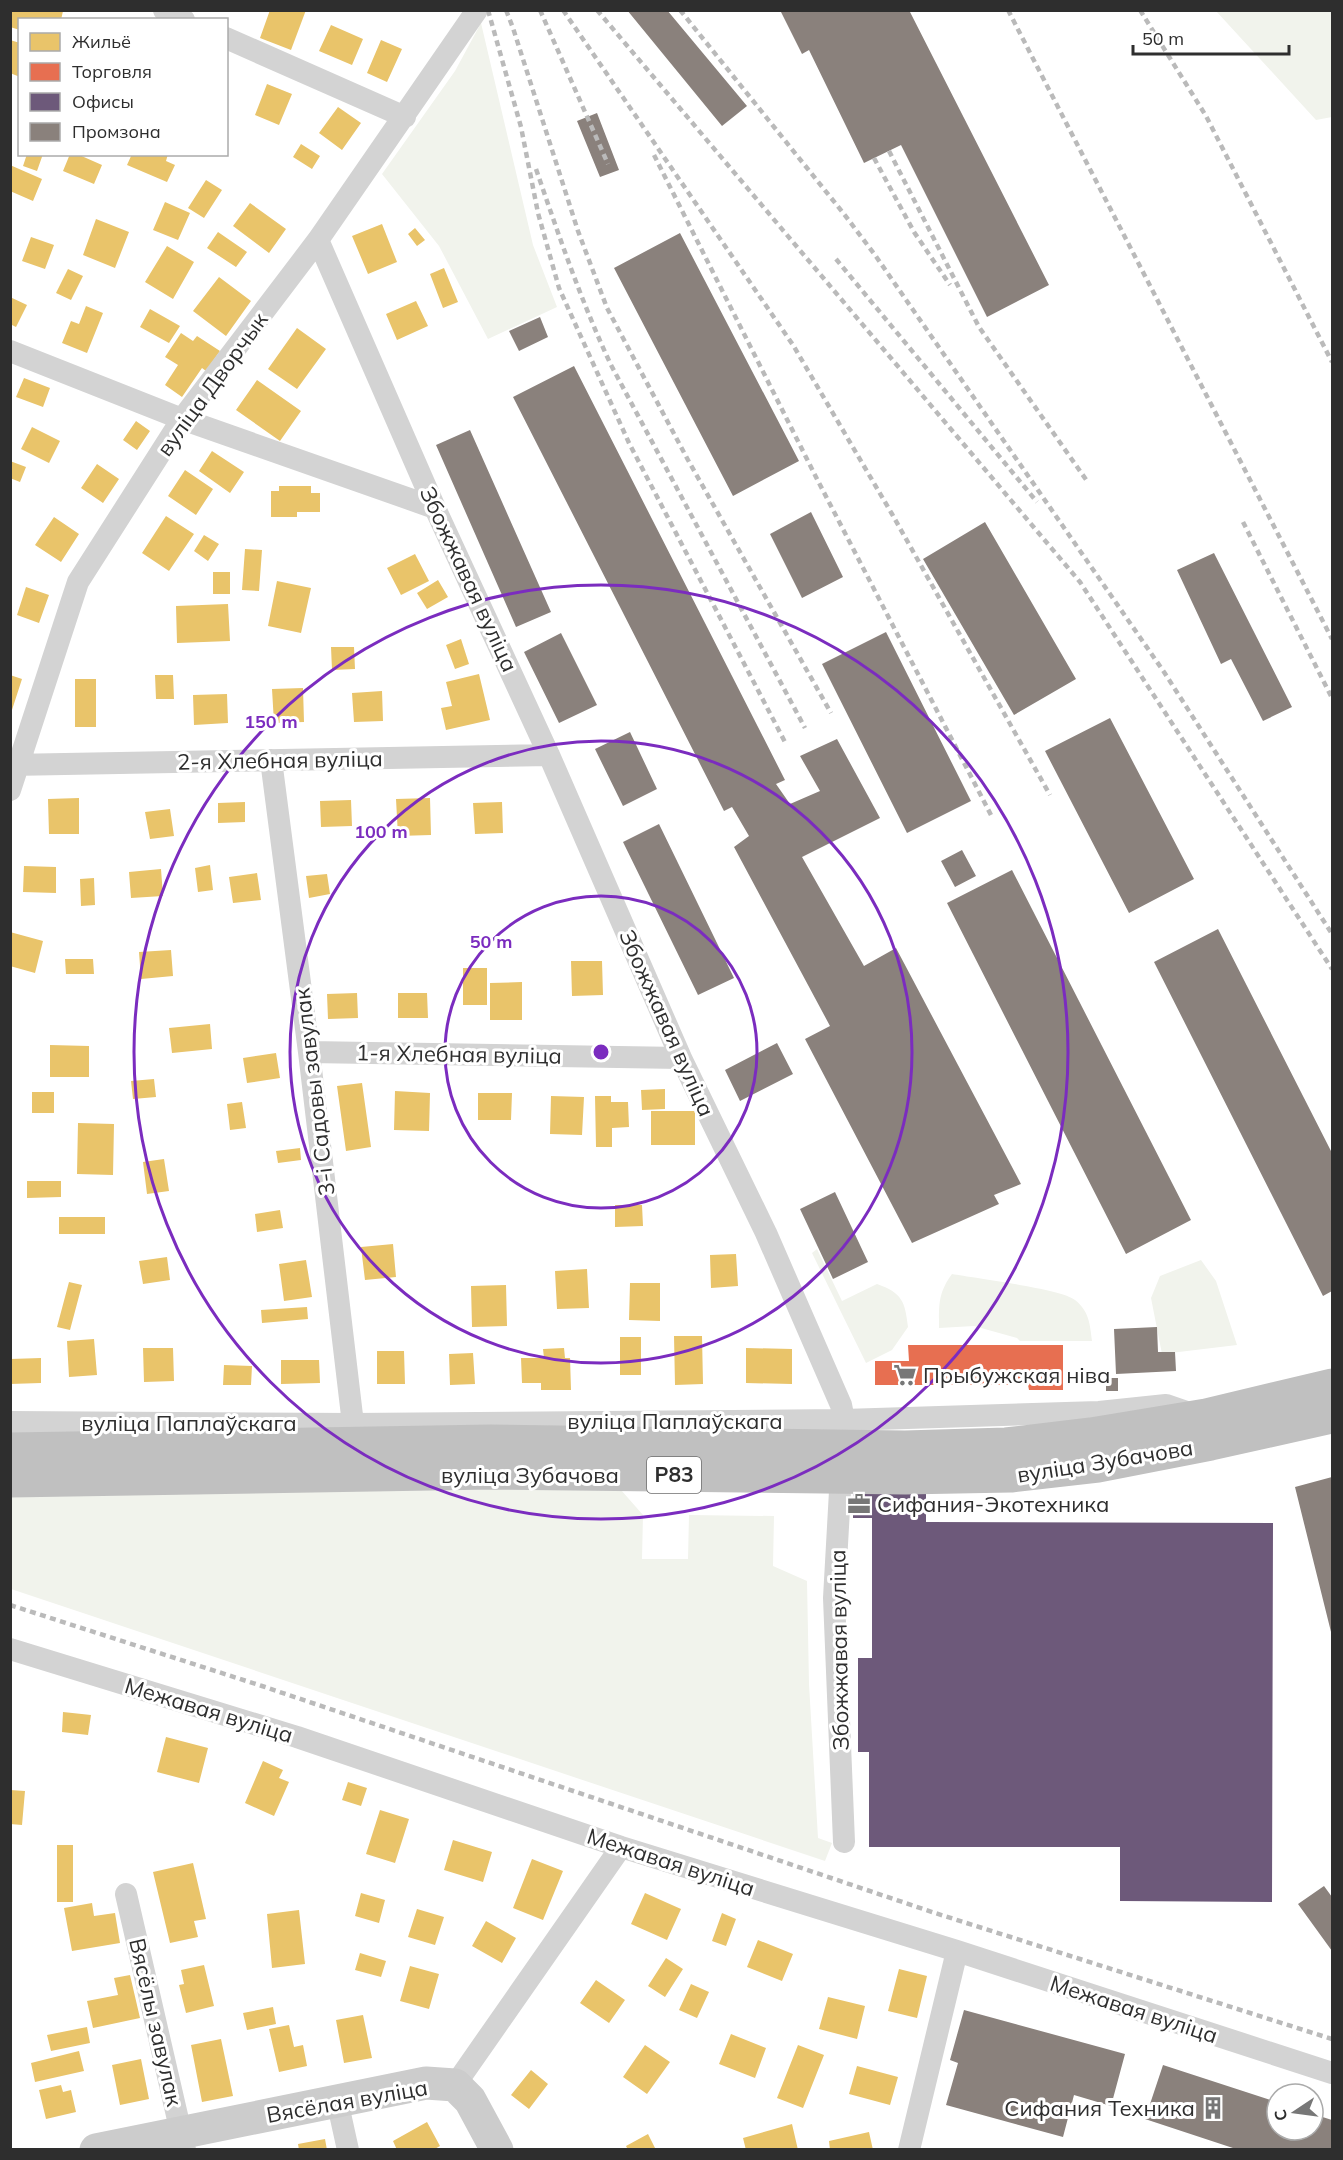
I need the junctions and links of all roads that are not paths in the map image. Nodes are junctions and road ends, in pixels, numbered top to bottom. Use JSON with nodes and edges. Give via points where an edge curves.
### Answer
{"nodes":[{"id":1,"x":164,"y":10,"type":"edge"},
{"id":2,"x":477,"y":10,"type":"edge"},
{"id":3,"x":180,"y":18,"type":"edge"},
{"id":4,"x":228,"y":39,"type":"edge"},
{"id":5,"x":405,"y":117,"type":"junction"},
{"id":6,"x":318,"y":240,"type":"junction"},
{"id":7,"x":10,"y":351,"type":"edge"},
{"id":8,"x":182,"y":419,"type":"junction"},
{"id":9,"x":435,"y":508,"type":"junction"},
{"id":10,"x":549,"y":755,"type":"junction"},
{"id":11,"x":271,"y":760,"type":"junction"},
{"id":12,"x":14,"y":765,"type":"edge"},
{"id":13,"x":10,"y":790,"type":"edge"},
{"id":14,"x":309,"y":1052,"type":"junction"},
{"id":15,"x":681,"y":1058,"type":"junction"},
{"id":16,"x":1332,"y":1385,"type":"edge"},
{"id":17,"x":1332,"y":1400,"type":"edge"},
{"id":18,"x":1332,"y":1417,"type":"edge"},
{"id":19,"x":844,"y":1420,"type":"junction"},
{"id":20,"x":10,"y":1422,"type":"edge"},
{"id":21,"x":353,"y":1424,"type":"junction"},
{"id":22,"x":10,"y":1449,"type":"edge"},
{"id":23,"x":10,"y":1481,"type":"edge"},
{"id":24,"x":10,"y":1649,"type":"edge"},
{"id":25,"x":844,"y":1842,"type":"dead end"},
{"id":26,"x":621,"y":1847,"type":"junction"},
{"id":27,"x":126,"y":1894,"type":"dead end"},
{"id":28,"x":957,"y":1952,"type":"junction"},
{"id":29,"x":1332,"y":2073,"type":"edge"},
{"id":30,"x":455,"y":2085,"type":"junction"},
{"id":31,"x":337,"y":2100,"type":"junction"},
{"id":32,"x":183,"y":2141,"type":"edge"},
{"id":33,"x":96,"y":2150,"type":"edge"},
{"id":34,"x":348,"y":2150,"type":"edge"},
{"id":35,"x":497,"y":2150,"type":"edge"},
{"id":36,"x":909,"y":2150,"type":"edge"}],
"edges":[{"from":1,"to":3,"type":"street"},
{"from":2,"to":5,"type":"street","name":"вуліца Дворчык"},
{"from":4,"to":5,"type":"street"},
{"from":5,"to":6,"type":"street","name":"вуліца Дворчык"},
{"from":6,"to":8,"type":"street","name":"вуліца Дворчык"},
{"from":6,"to":9,"type":"street","name":"Збожжавая вуліца"},
{"from":7,"to":8,"type":"street"},
{"from":8,"to":9,"type":"street"},
{"from":8,"to":12,"type":"street","name":"вуліца Дворчык","via":[[78,582]]},
{"from":9,"to":10,"type":"street","name":"Збожжавая вуліца"},
{"from":10,"to":11,"type":"street","name":"2-я Хлебная вуліца"},
{"from":10,"to":15,"type":"street","name":"Збожжавая вуліца"},
{"from":11,"to":12,"type":"street","name":"2-я Хлебная вуліца"},
{"from":11,"to":14,"type":"street","name":"3-і Садовы завулак"},
{"from":12,"to":13,"type":"street","name":"вуліца Дворчык"},
{"from":14,"to":15,"type":"street","name":"1-я Хлебная вуліца"},
{"from":14,"to":21,"type":"street","name":"3-і Садовы завулак"},
{"from":15,"to":19,"type":"street","name":"Збожжавая вуліца","via":[[766,1233],[841,1405]]},
{"from":16,"to":22,"type":"highway","name":"вуліца Зубачова","number":"Р83","bridge":true,"via":[[1206,1415],[1006,1444],[905,1447],[490,1441]]},
{"from":17,"to":19,"type":"street","name":"вуліца Паплаўскага","via":[[1221,1424],[1166,1405],[1099,1412]]},
{"from":18,"to":23,"type":"highway","name":"вуліца Зубачова","number":"Р83","bridge":true,"via":[[1098,1467],[1011,1476],[492,1473]]},
{"from":19,"to":21,"type":"street","name":"вуліца Паплаўскага"},
{"from":19,"to":25,"type":"street","name":"Збожжавая вуліца","via":[[834,1598]]},
{"from":20,"to":21,"type":"street","name":"вуліца Паплаўскага"},
{"from":24,"to":26,"type":"street","name":"Межавая вуліца","via":[[297,1737]]},
{"from":26,"to":28,"type":"street","name":"Межавая вуліца"},
{"from":26,"to":30,"type":"street","name":"Вясёлая вуліца"},
{"from":27,"to":32,"type":"street","name":"Вясёлы завулак"},
{"from":28,"to":29,"type":"street","name":"Межавая вуліца"},
{"from":28,"to":36,"type":"street"},
{"from":30,"to":31,"type":"street","name":"Вясёлая вуліца","via":[[426,2083]]},
{"from":30,"to":35,"type":"street","via":[[470,2100]]},
{"from":31,"to":32,"type":"street","name":"Вясёлая вуліца"},
{"from":31,"to":34,"type":"street"},
{"from":32,"to":33,"type":"street","name":"Вясёлая вуліца"}]}
